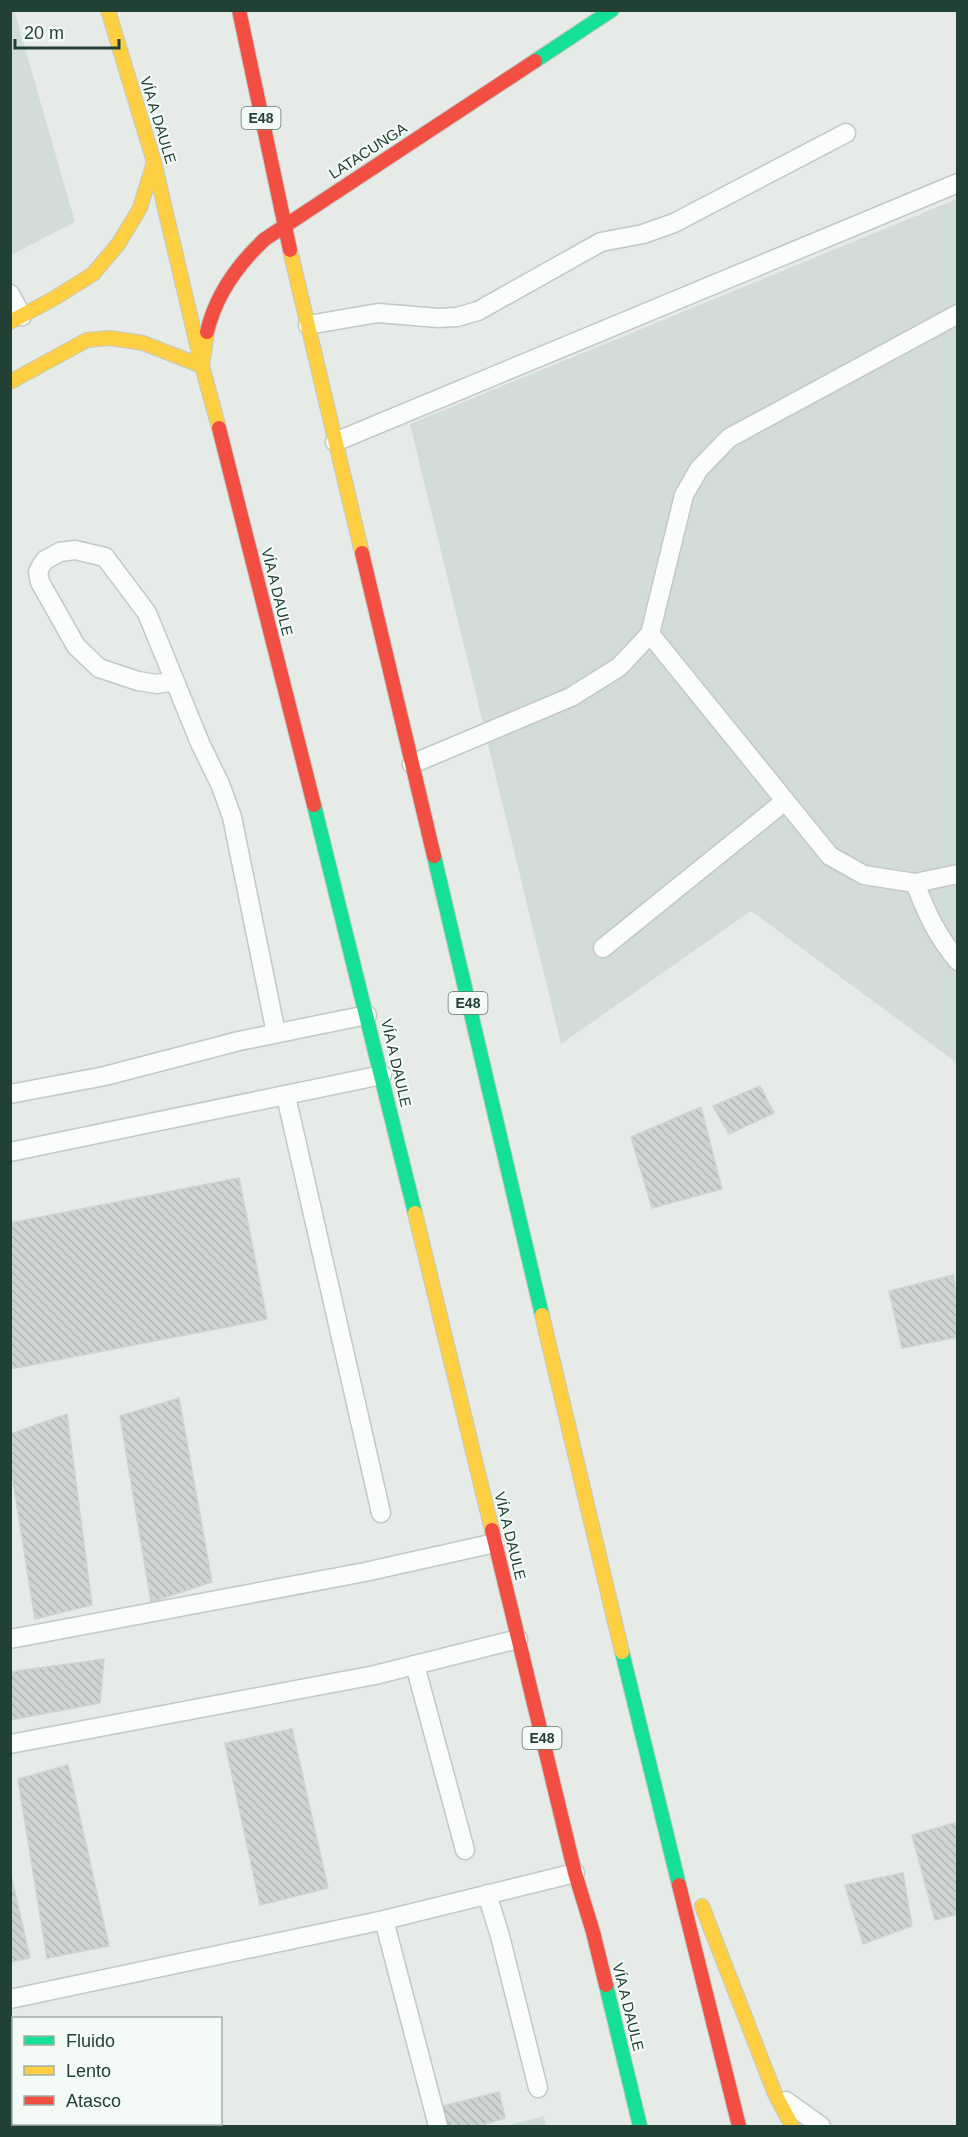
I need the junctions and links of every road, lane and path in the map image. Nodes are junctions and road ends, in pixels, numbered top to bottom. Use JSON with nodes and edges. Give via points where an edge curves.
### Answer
{"nodes":[{"id":1,"x":108,"y":10,"type":"edge"},
{"id":2,"x":239,"y":10,"type":"edge"},
{"id":3,"x":612,"y":10,"type":"edge"},
{"id":4,"x":846,"y":134,"type":"dead end"},
{"id":5,"x":154,"y":162,"type":"junction"},
{"id":6,"x":957,"y":183,"type":"edge"},
{"id":7,"x":284,"y":226,"type":"junction"},
{"id":8,"x":10,"y":294,"type":"edge"},
{"id":9,"x":957,"y":314,"type":"edge"},
{"id":10,"x":16,"y":319,"type":"edge"},
{"id":11,"x":308,"y":326,"type":"junction"},
{"id":12,"x":202,"y":366,"type":"junction"},
{"id":13,"x":10,"y":382,"type":"edge"},
{"id":14,"x":335,"y":442,"type":"junction"},
{"id":15,"x":650,"y":634,"type":"junction"},
{"id":16,"x":174,"y":681,"type":"junction"},
{"id":17,"x":412,"y":764,"type":"junction"},
{"id":18,"x":785,"y":801,"type":"junction"},
{"id":19,"x":957,"y":874,"type":"edge"},
{"id":20,"x":915,"y":883,"type":"junction"},
{"id":21,"x":603,"y":948,"type":"dead end"},
{"id":22,"x":957,"y":962,"type":"edge"},
{"id":23,"x":367,"y":1014,"type":"junction"},
{"id":24,"x":276,"y":1033,"type":"junction"},
{"id":25,"x":382,"y":1075,"type":"junction"},
{"id":26,"x":10,"y":1094,"type":"edge"},
{"id":27,"x":286,"y":1096,"type":"junction"},
{"id":28,"x":10,"y":1152,"type":"edge"},
{"id":29,"x":381,"y":1513,"type":"dead end"},
{"id":30,"x":495,"y":1543,"type":"junction"},
{"id":31,"x":10,"y":1639,"type":"edge"},
{"id":32,"x":518,"y":1639,"type":"junction"},
{"id":33,"x":415,"y":1665,"type":"junction"},
{"id":34,"x":10,"y":1744,"type":"edge"},
{"id":35,"x":653,"y":1780,"type":"junction"},
{"id":36,"x":465,"y":1850,"type":"dead end"},
{"id":37,"x":575,"y":1873,"type":"junction"},
{"id":38,"x":487,"y":1894,"type":"junction"},
{"id":39,"x":384,"y":1920,"type":"junction"},
{"id":40,"x":10,"y":1999,"type":"edge"},
{"id":41,"x":538,"y":2088,"type":"dead end"},
{"id":42,"x":776,"y":2094,"type":"junction"},
{"id":43,"x":438,"y":2127,"type":"edge"},
{"id":44,"x":640,"y":2127,"type":"edge"},
{"id":45,"x":739,"y":2127,"type":"edge"},
{"id":46,"x":784,"y":2127,"type":"edge"},
{"id":47,"x":792,"y":2127,"type":"edge"},
{"id":48,"x":821,"y":2127,"type":"edge"}],
"edges":[{"from":1,"to":5,"type":"main road","name":"VÍA A DAULE","number":"E48"},
{"from":2,"to":7,"type":"main road","number":"E48"},
{"from":3,"to":7,"type":"main road","name":"LATACUNGA"},
{"from":4,"to":11,"type":"lane","via":[[674,223],[601,242],[478,311],[438,318],[378,314]]},
{"from":5,"to":10,"type":"main road","via":[[140,208],[119,243],[93,274]]},
{"from":5,"to":12,"type":"main road","name":"VÍA A DAULE","number":"E48"},
{"from":6,"to":14,"type":"lane"},
{"from":7,"to":11,"type":"main road","number":"E48"},
{"from":7,"to":12,"type":"main road","name":"LATACUNGA","via":[[250,252],[224,285],[208,324]]},
{"from":8,"to":10,"type":"lane"},
{"from":9,"to":15,"type":"lane","via":[[729,438],[721,446],[699,469],[684,495]]},
{"from":11,"to":14,"type":"main road","number":"E48"},
{"from":12,"to":13,"type":"main road","via":[[143,343],[110,338],[87,340]]},
{"from":12,"to":23,"type":"main road","name":"VÍA A DAULE","number":"E48"},
{"from":14,"to":17,"type":"main road","number":"E48"},
{"from":15,"to":17,"type":"lane","via":[[619,667],[571,697]]},
{"from":15,"to":18,"type":"lane"},
{"from":16,"to":16,"type":"lane","via":[[138,681],[99,668],[76,646],[40,582],[38,572],[45,560],[75,550],[105,557],[147,613]]},
{"from":16,"to":24,"type":"lane","via":[[232,817]]},
{"from":17,"to":35,"type":"main road","number":"E48"},
{"from":18,"to":20,"type":"lane","via":[[830,856],[864,875]]},
{"from":18,"to":21,"type":"lane"},
{"from":19,"to":20,"type":"lane"},
{"from":20,"to":22,"type":"lane","via":[[931,923]]},
{"from":23,"to":24,"type":"lane"},
{"from":23,"to":25,"type":"main road","name":"VÍA A DAULE","number":"E48"},
{"from":24,"to":26,"type":"lane","via":[[105,1076]]},
{"from":25,"to":27,"type":"lane"},
{"from":25,"to":30,"type":"main road","name":"VÍA A DAULE","number":"E48"},
{"from":27,"to":28,"type":"lane"},
{"from":27,"to":29,"type":"lane"},
{"from":30,"to":31,"type":"lane","via":[[365,1572]]},
{"from":30,"to":32,"type":"main road","name":"VÍA A DAULE","number":"E48"},
{"from":32,"to":33,"type":"lane"},
{"from":32,"to":37,"type":"main road","name":"VÍA A DAULE","number":"E48"},
{"from":33,"to":34,"type":"lane"},
{"from":33,"to":36,"type":"lane"},
{"from":35,"to":42,"type":"main road"},
{"from":35,"to":45,"type":"main road","number":"E48"},
{"from":37,"to":38,"type":"lane"},
{"from":37,"to":44,"type":"main road","name":"VÍA A DAULE","number":"E48"},
{"from":38,"to":39,"type":"lane"},
{"from":38,"to":41,"type":"lane"},
{"from":39,"to":40,"type":"lane"},
{"from":39,"to":43,"type":"lane"},
{"from":42,"to":46,"type":"main road"},
{"from":42,"to":47,"type":"main road"},
{"from":42,"to":48,"type":"lane"}]}
